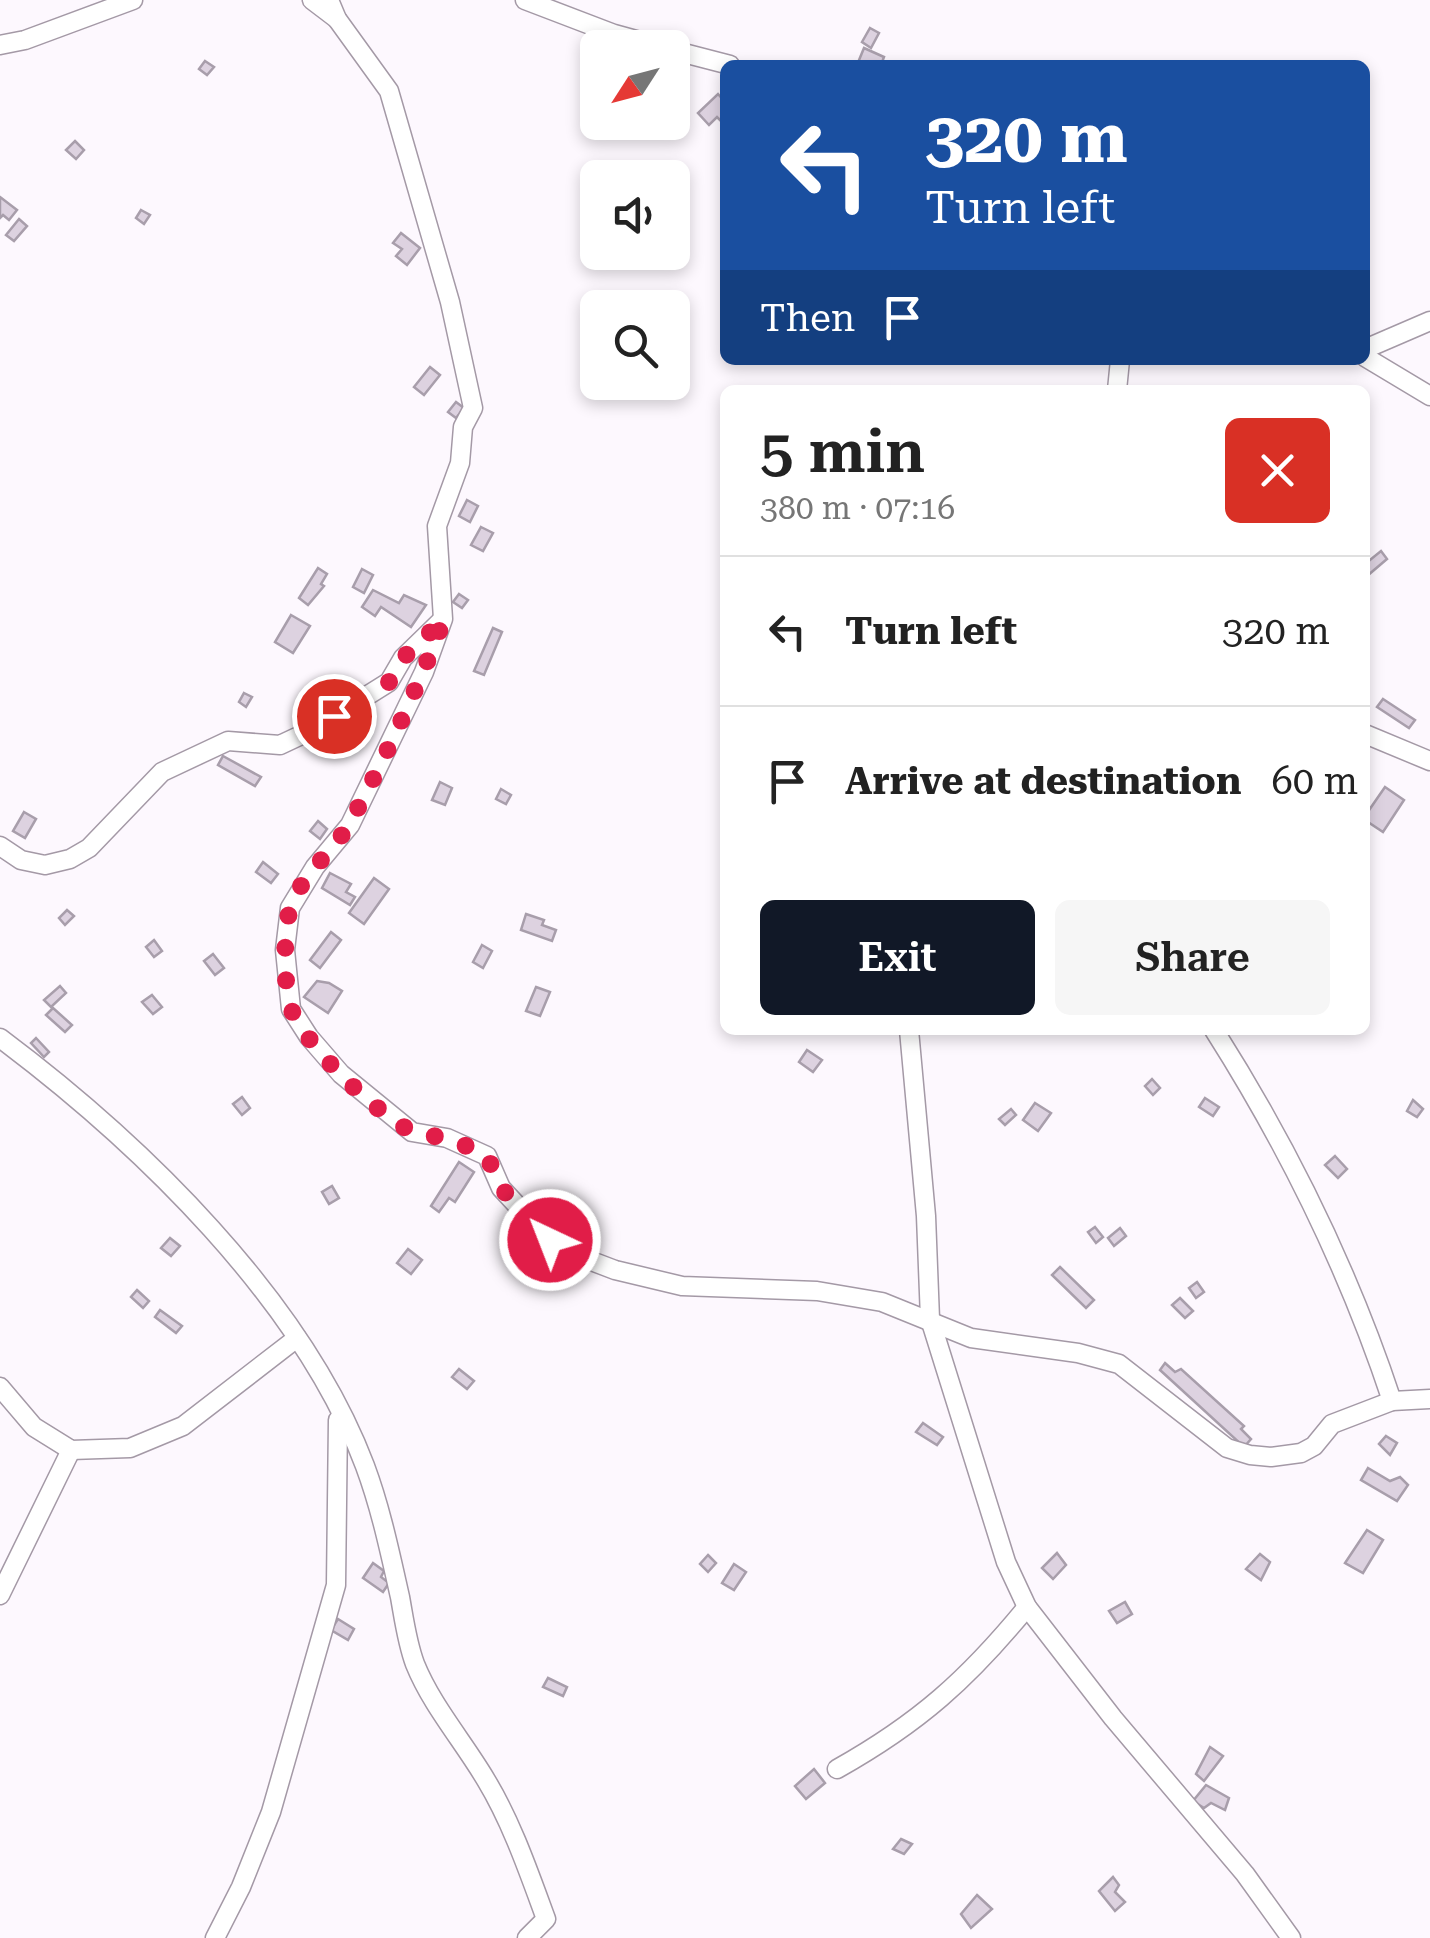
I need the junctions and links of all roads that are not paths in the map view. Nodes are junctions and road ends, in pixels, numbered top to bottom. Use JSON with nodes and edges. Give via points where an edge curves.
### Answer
{"nodes":[{"id":1,"x":133,"y":0,"type":"edge"},
{"id":2,"x":312,"y":0,"type":"edge"},
{"id":3,"x":329,"y":0,"type":"edge"},
{"id":4,"x":525,"y":0,"type":"edge"},
{"id":5,"x":337,"y":20,"type":"junction"},
{"id":6,"x":604,"y":30,"type":"edge"},
{"id":7,"x":0,"y":44,"type":"edge"},
{"id":8,"x":690,"y":55,"type":"edge"},
{"id":9,"x":720,"y":62,"type":"edge"},
{"id":10,"x":1430,"y":321,"type":"edge"},
{"id":11,"x":1370,"y":347,"type":"edge"},
{"id":12,"x":1370,"y":360,"type":"edge"},
{"id":13,"x":1430,"y":396,"type":"edge"},
{"id":14,"x":444,"y":619,"type":"junction"},
{"id":15,"x":1370,"y":736,"type":"edge"},
{"id":16,"x":1430,"y":761,"type":"edge"},
{"id":17,"x":0,"y":846,"type":"edge"},
{"id":18,"x":910,"y":1035,"type":"edge"},
{"id":19,"x":1217,"y":1035,"type":"edge"},
{"id":20,"x":0,"y":1038,"type":"edge"},
{"id":21,"x":930,"y":1320,"type":"junction"},
{"id":22,"x":297,"y":1338,"type":"junction"},
{"id":23,"x":0,"y":1386,"type":"edge"},
{"id":24,"x":1430,"y":1399,"type":"edge"},
{"id":25,"x":1392,"y":1401,"type":"junction"},
{"id":26,"x":338,"y":1412,"type":"junction"},
{"id":27,"x":71,"y":1450,"type":"junction"},
{"id":28,"x":0,"y":1596,"type":"edge"},
{"id":29,"x":1027,"y":1607,"type":"junction"},
{"id":30,"x":838,"y":1769,"type":"dead end"},
{"id":31,"x":216,"y":1938,"type":"edge"},
{"id":32,"x":526,"y":1938,"type":"edge"},
{"id":33,"x":1291,"y":1938,"type":"edge"}],
"edges":[{"from":1,"to":7,"type":"street"},
{"from":2,"to":5,"type":"street"},
{"from":3,"to":5,"type":"street"},
{"from":4,"to":6,"type":"street"},
{"from":5,"to":14,"type":"street","via":[[389,92],[450,302],[473,408],[437,526]]},
{"from":8,"to":9,"type":"street"},
{"from":10,"to":11,"type":"street"},
{"from":12,"to":13,"type":"street"},
{"from":14,"to":17,"type":"street","via":[[403,658],[389,682],[314,729],[280,745],[228,741],[162,772],[90,848],[70,859],[45,866]]},
{"from":14,"to":21,"type":"street","via":[[350,824],[290,908],[285,950],[291,1010],[309,1037],[360,1093],[412,1132],[487,1156],[501,1188],[550,1240],[573,1254],[682,1286],[817,1291],[882,1302]]},
{"from":15,"to":16,"type":"street"},
{"from":18,"to":21,"type":"street"},
{"from":19,"to":25,"type":"street","via":[[1286,1150]]},
{"from":20,"to":22,"type":"street","via":[[148,1162]]},
{"from":21,"to":25,"type":"street","via":[[971,1338],[1119,1364],[1228,1448],[1250,1455],[1302,1453],[1332,1424]]},
{"from":21,"to":29,"type":"street","via":[[1006,1562]]},
{"from":22,"to":26,"type":"street"},
{"from":22,"to":27,"type":"street","via":[[158,1439],[130,1448]]},
{"from":23,"to":27,"type":"street","via":[[34,1427]]},
{"from":24,"to":25,"type":"street"},
{"from":26,"to":31,"type":"street","via":[[336,1585],[271,1812]]},
{"from":26,"to":32,"type":"street","via":[[385,1526],[414,1662],[489,1784],[546,1919]]},
{"from":27,"to":28,"type":"street"},
{"from":29,"to":30,"type":"street","via":[[937,1704]]},
{"from":29,"to":33,"type":"street"}]}
